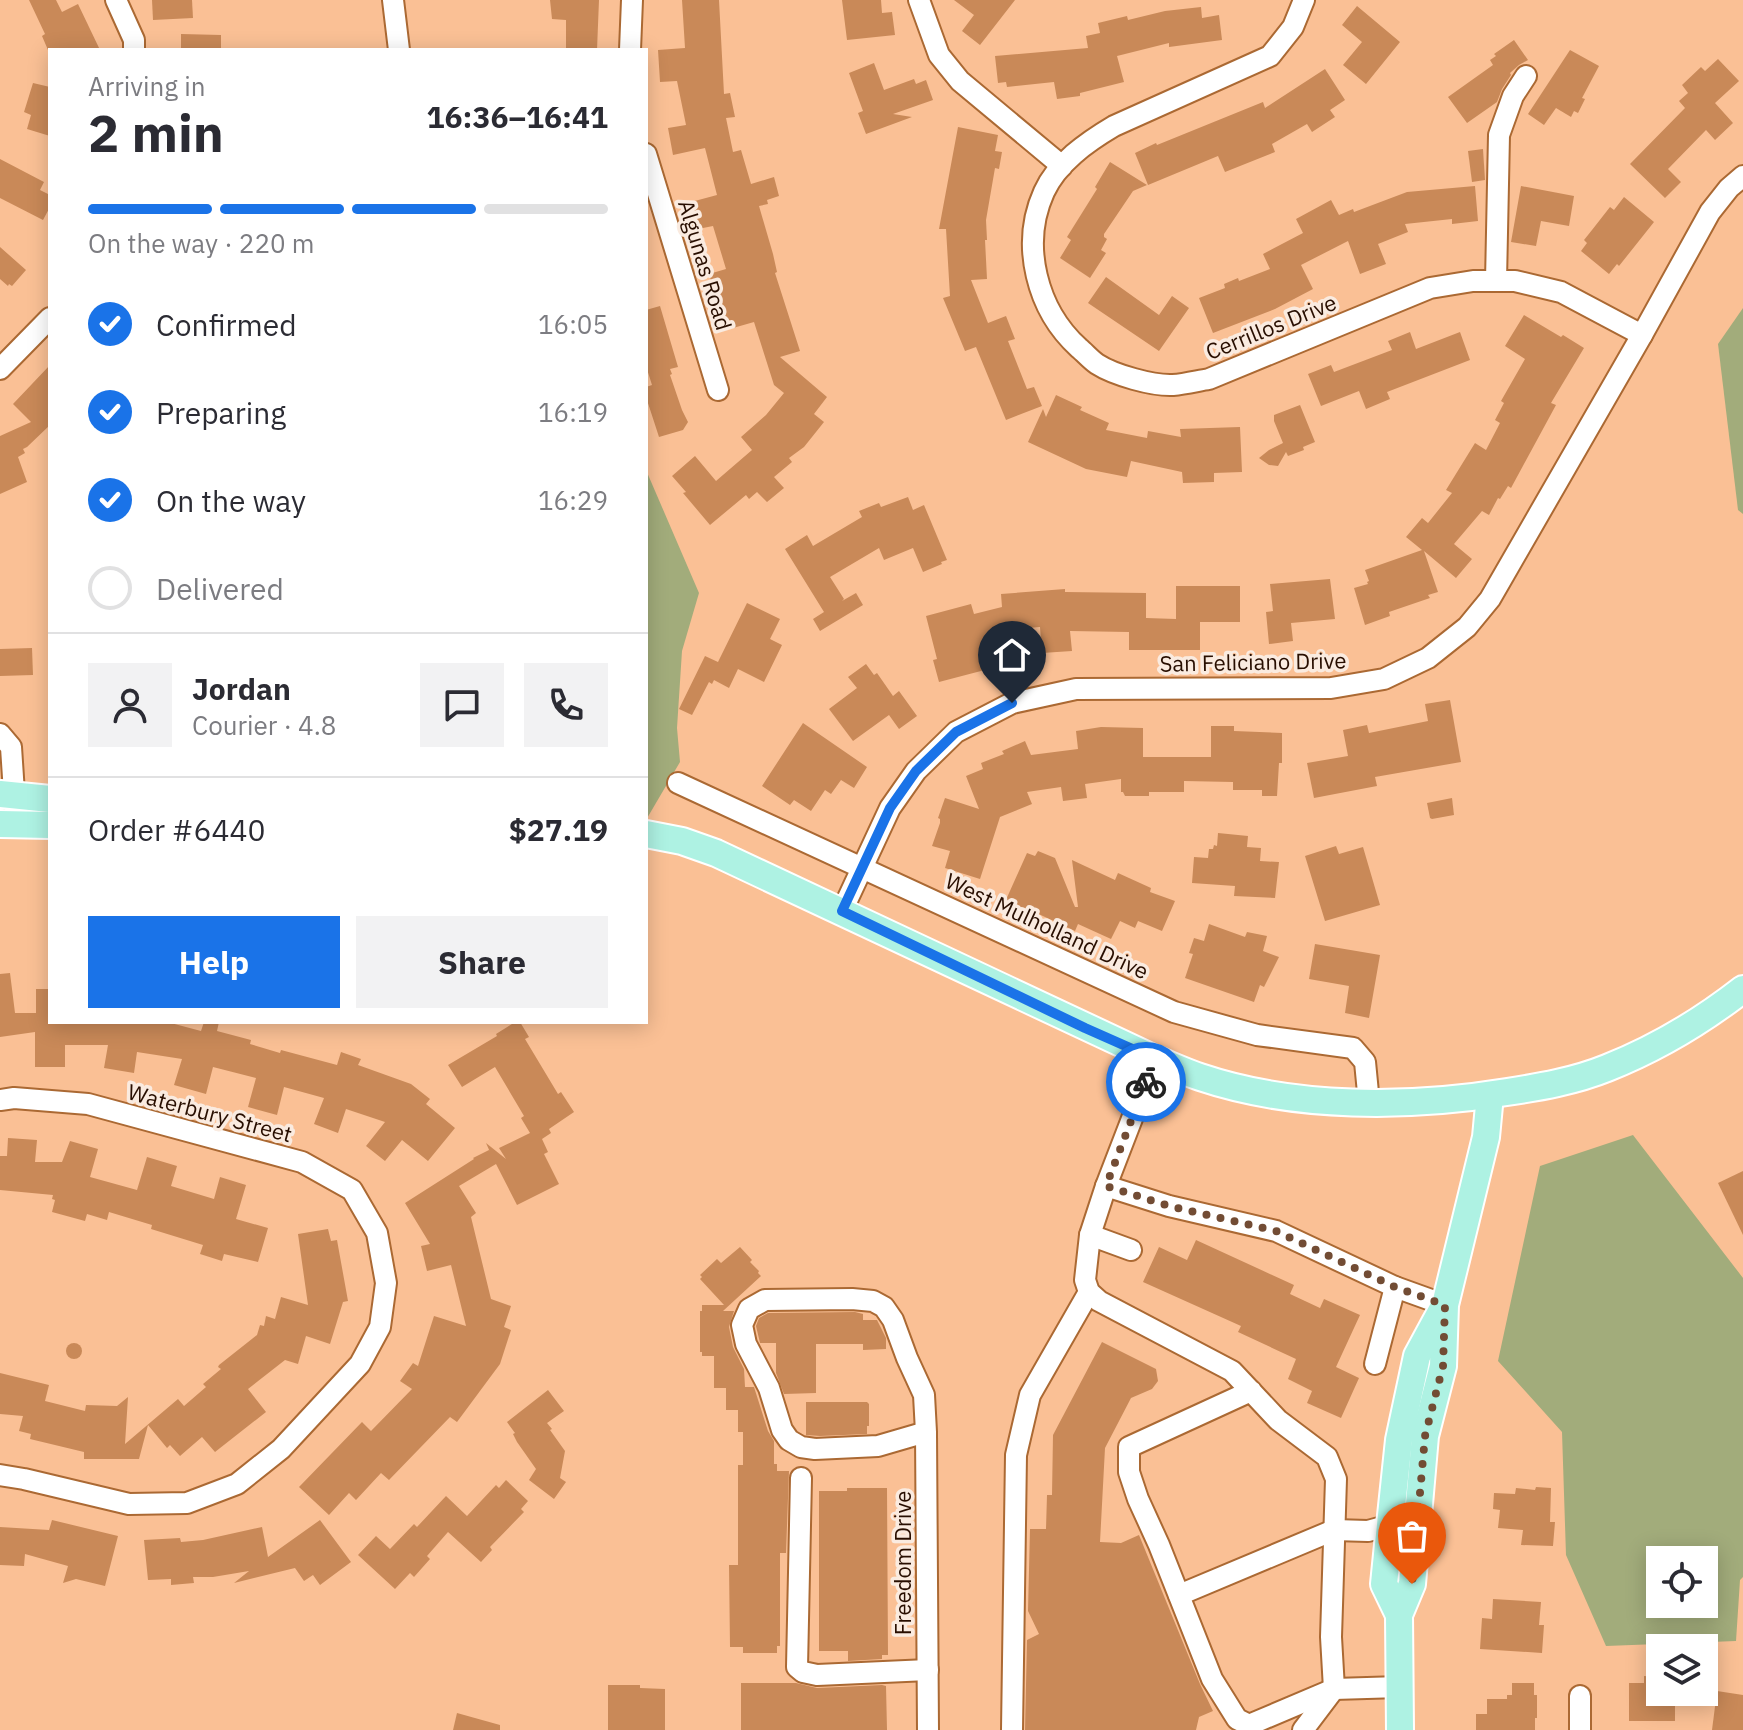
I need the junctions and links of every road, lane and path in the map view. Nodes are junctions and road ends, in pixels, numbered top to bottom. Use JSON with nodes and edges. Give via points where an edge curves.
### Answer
{"nodes":[{"id":1,"x":116,"y":0,"type":"edge"},
{"id":2,"x":393,"y":0,"type":"edge"},
{"id":3,"x":632,"y":0,"type":"edge"},
{"id":4,"x":919,"y":0,"type":"edge"},
{"id":5,"x":1304,"y":0,"type":"edge"},
{"id":6,"x":134,"y":48,"type":"edge"},
{"id":7,"x":399,"y":48,"type":"edge"},
{"id":8,"x":630,"y":48,"type":"edge"},
{"id":9,"x":1526,"y":76,"type":"dead end"},
{"id":10,"x":648,"y":161,"type":"edge"},
{"id":11,"x":1062,"y":166,"type":"junction"},
{"id":12,"x":1743,"y":176,"type":"edge"},
{"id":13,"x":1496,"y":281,"type":"junction"},
{"id":14,"x":48,"y":320,"type":"edge"},
{"id":15,"x":1642,"y":335,"type":"junction"},
{"id":16,"x":0,"y":369,"type":"edge"},
{"id":17,"x":718,"y":390,"type":"dead end"},
{"id":18,"x":0,"y":734,"type":"edge"},
{"id":19,"x":678,"y":783,"type":"dead end"},
{"id":20,"x":7,"y":794,"type":"edge"},
{"id":21,"x":48,"y":799,"type":"edge"},
{"id":22,"x":8,"y":824,"type":"edge"},
{"id":23,"x":48,"y":825,"type":"edge"},
{"id":24,"x":648,"y":834,"type":"edge"},
{"id":25,"x":862,"y":867,"type":"junction"},
{"id":26,"x":842,"y":911,"type":"junction"},
{"id":27,"x":1743,"y":989,"type":"edge"},
{"id":28,"x":1155,"y":1059,"type":"junction"},
{"id":29,"x":1490,"y":1095,"type":"junction"},
{"id":30,"x":0,"y":1100,"type":"edge"},
{"id":31,"x":1369,"y":1103,"type":"junction"},
{"id":32,"x":1106,"y":1186,"type":"junction"},
{"id":33,"x":1090,"y":1235,"type":"junction"},
{"id":34,"x":1131,"y":1250,"type":"dead end"},
{"id":35,"x":1395,"y":1287,"type":"junction"},
{"id":36,"x":1089,"y":1292,"type":"junction"},
{"id":37,"x":1445,"y":1305,"type":"junction"},
{"id":38,"x":1375,"y":1364,"type":"dead end"},
{"id":39,"x":1251,"y":1391,"type":"junction"},
{"id":40,"x":926,"y":1432,"type":"junction"},
{"id":41,"x":0,"y":1475,"type":"edge"},
{"id":42,"x":801,"y":1478,"type":"dead end"},
{"id":43,"x":1390,"y":1525,"type":"junction"},
{"id":44,"x":1334,"y":1530,"type":"junction"},
{"id":45,"x":1179,"y":1595,"type":"junction"},
{"id":46,"x":1399,"y":1615,"type":"junction"},
{"id":47,"x":928,"y":1670,"type":"junction"},
{"id":48,"x":1400,"y":1687,"type":"junction"},
{"id":49,"x":1334,"y":1689,"type":"junction"},
{"id":50,"x":1580,"y":1696,"type":"dead end"},
{"id":51,"x":928,"y":1730,"type":"edge"},
{"id":52,"x":1012,"y":1730,"type":"edge"},
{"id":53,"x":1303,"y":1730,"type":"edge"},
{"id":54,"x":1400,"y":1730,"type":"edge"},
{"id":55,"x":1580,"y":1730,"type":"edge"}],
"edges":[{"from":1,"to":6,"type":"street"},
{"from":2,"to":7,"type":"street"},
{"from":3,"to":8,"type":"street"},
{"from":4,"to":11,"type":"street","via":[[939,55],[960,81]]},
{"from":5,"to":11,"type":"street","name":"Cerrillos Drive","via":[[1293,27],[1270,56],[1114,126]]},
{"from":9,"to":13,"type":"street","via":[[1499,135]]},
{"from":10,"to":17,"type":"street","name":"Algunas Road"},
{"from":11,"to":13,"type":"street","name":"Cerrillos Drive","via":[[1045,191],[1034,227],[1041,292],[1070,339],[1097,364],[1133,379],[1170,385],[1209,379],[1430,288]]},
{"from":12,"to":15,"type":"street","name":"San Feliciano Drive","via":[[1710,212]]},
{"from":13,"to":15,"type":"street","name":"Cerrillos Drive","via":[[1561,292]]},
{"from":14,"to":16,"type":"street"},
{"from":15,"to":25,"type":"street","name":"San Feliciano Drive","via":[[1490,599],[1467,627],[1428,658],[1384,679],[1331,688],[1076,689],[1012,703],[956,732],[916,771],[890,808]]},
{"from":18,"to":20,"type":"street","via":[[11,747]]},
{"from":19,"to":25,"type":"street","name":"West Mulholland Drive"},
{"from":20,"to":21,"type":"main road"},
{"from":20,"to":22,"type":"street"},
{"from":22,"to":23,"type":"main road"},
{"from":24,"to":26,"type":"main road","via":[[716,853]]},
{"from":25,"to":26,"type":"street","name":"San Feliciano Drive"},
{"from":25,"to":31,"type":"street","name":"West Mulholland Drive","via":[[1174,1012],[1257,1035],[1353,1048],[1365,1062]]},
{"from":26,"to":28,"type":"main road"},
{"from":27,"to":29,"type":"main road","via":[[1685,1028],[1605,1069]]},
{"from":28,"to":31,"type":"main road","via":[[1242,1088]]},
{"from":28,"to":32,"type":"street"},
{"from":29,"to":31,"type":"main road"},
{"from":29,"to":37,"type":"main road","via":[[1486,1137]]},
{"from":30,"to":41,"type":"street","name":"Waterbury Street","via":[[88,1104],[302,1162],[352,1190],[377,1233],[386,1283],[380,1327],[360,1364],[281,1449],[237,1484],[187,1503],[129,1504]]},
{"from":32,"to":33,"type":"street"},
{"from":32,"to":35,"type":"street","via":[[1276,1231]]},
{"from":33,"to":34,"type":"street"},
{"from":33,"to":36,"type":"street","via":[[1085,1280]]},
{"from":35,"to":37,"type":"street"},
{"from":35,"to":38,"type":"street"},
{"from":36,"to":39,"type":"street","via":[[1232,1371]]},
{"from":36,"to":52,"type":"street","via":[[1030,1395],[1016,1455]]},
{"from":37,"to":43,"type":"main road","via":[[1417,1356],[1399,1440]]},
{"from":37,"to":46,"type":"main road","via":[[1443,1366],[1425,1436],[1412,1584]]},
{"from":39,"to":44,"type":"street","via":[[1278,1420],[1327,1457],[1336,1479]]},
{"from":39,"to":45,"type":"street","via":[[1129,1447],[1129,1472]]},
{"from":40,"to":40,"type":"street","name":"Freedom Drive","via":[[924,1395],[884,1307],[852,1299],[765,1300],[749,1309],[742,1325],[746,1344],[789,1440],[815,1449],[878,1446]]},
{"from":40,"to":47,"type":"street","name":"Freedom Drive"},
{"from":42,"to":47,"type":"street","via":[[797,1667],[817,1675]]},
{"from":43,"to":44,"type":"street","via":[[1368,1531]]},
{"from":43,"to":46,"type":"main road","via":[[1384,1584]]},
{"from":44,"to":45,"type":"street"},
{"from":44,"to":49,"type":"street"},
{"from":45,"to":49,"type":"street","via":[[1212,1679],[1237,1719],[1249,1725]]},
{"from":46,"to":48,"type":"main road"},
{"from":47,"to":51,"type":"street","name":"Freedom Drive"},
{"from":48,"to":49,"type":"street"},
{"from":48,"to":54,"type":"main road"},
{"from":49,"to":53,"type":"street"},
{"from":50,"to":55,"type":"street"}]}
